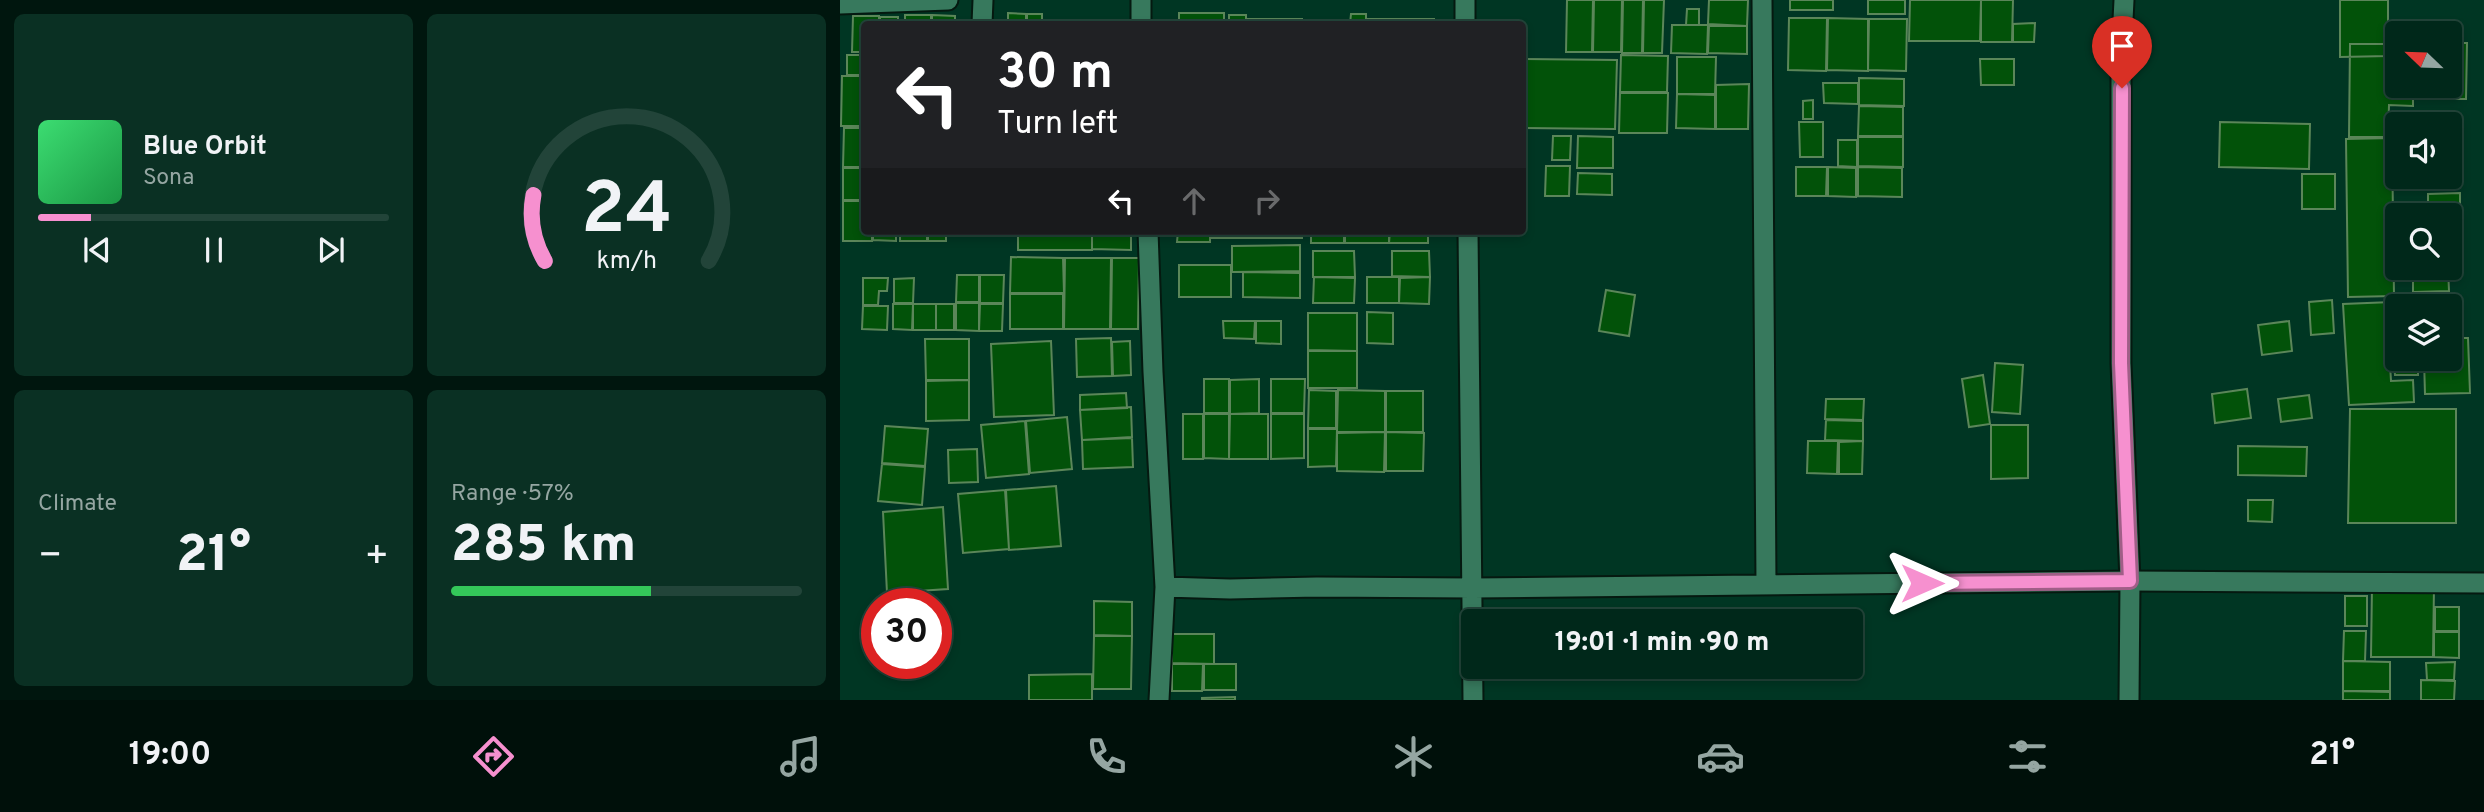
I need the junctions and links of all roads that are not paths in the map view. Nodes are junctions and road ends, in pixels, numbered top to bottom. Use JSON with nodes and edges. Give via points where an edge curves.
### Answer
{"nodes":[{"id":1,"x":948,"y":0,"type":"edge"},
{"id":2,"x":983,"y":0,"type":"edge"},
{"id":3,"x":1141,"y":0,"type":"edge"},
{"id":4,"x":1465,"y":0,"type":"edge"},
{"id":5,"x":1762,"y":0,"type":"edge"},
{"id":6,"x":2124,"y":0,"type":"edge"},
{"id":7,"x":840,"y":4,"type":"edge"},
{"id":8,"x":982,"y":21,"type":"edge"},
{"id":9,"x":1142,"y":21,"type":"edge"},
{"id":10,"x":1465,"y":21,"type":"edge"},
{"id":11,"x":1148,"y":235,"type":"edge"},
{"id":12,"x":1468,"y":235,"type":"edge"},
{"id":13,"x":2130,"y":581,"type":"junction"},
{"id":14,"x":2484,"y":583,"type":"edge"},
{"id":15,"x":1766,"y":584,"type":"junction"},
{"id":16,"x":1165,"y":587,"type":"junction"},
{"id":17,"x":1473,"y":588,"type":"junction"},
{"id":18,"x":1159,"y":700,"type":"edge"},
{"id":19,"x":1473,"y":700,"type":"edge"},
{"id":20,"x":2129,"y":700,"type":"edge"}],
"edges":[{"from":1,"to":7,"type":"street"},
{"from":2,"to":8,"type":"street"},
{"from":3,"to":9,"type":"street"},
{"from":4,"to":10,"type":"street"},
{"from":5,"to":15,"type":"street"},
{"from":6,"to":13,"type":"street","via":[[2121,363]]},
{"from":11,"to":16,"type":"street"},
{"from":12,"to":17,"type":"street"},
{"from":13,"to":14,"type":"street"},
{"from":13,"to":15,"type":"street"},
{"from":13,"to":20,"type":"street"},
{"from":15,"to":17,"type":"street"},
{"from":16,"to":17,"type":"street"},
{"from":16,"to":18,"type":"street"},
{"from":17,"to":19,"type":"street"}]}
